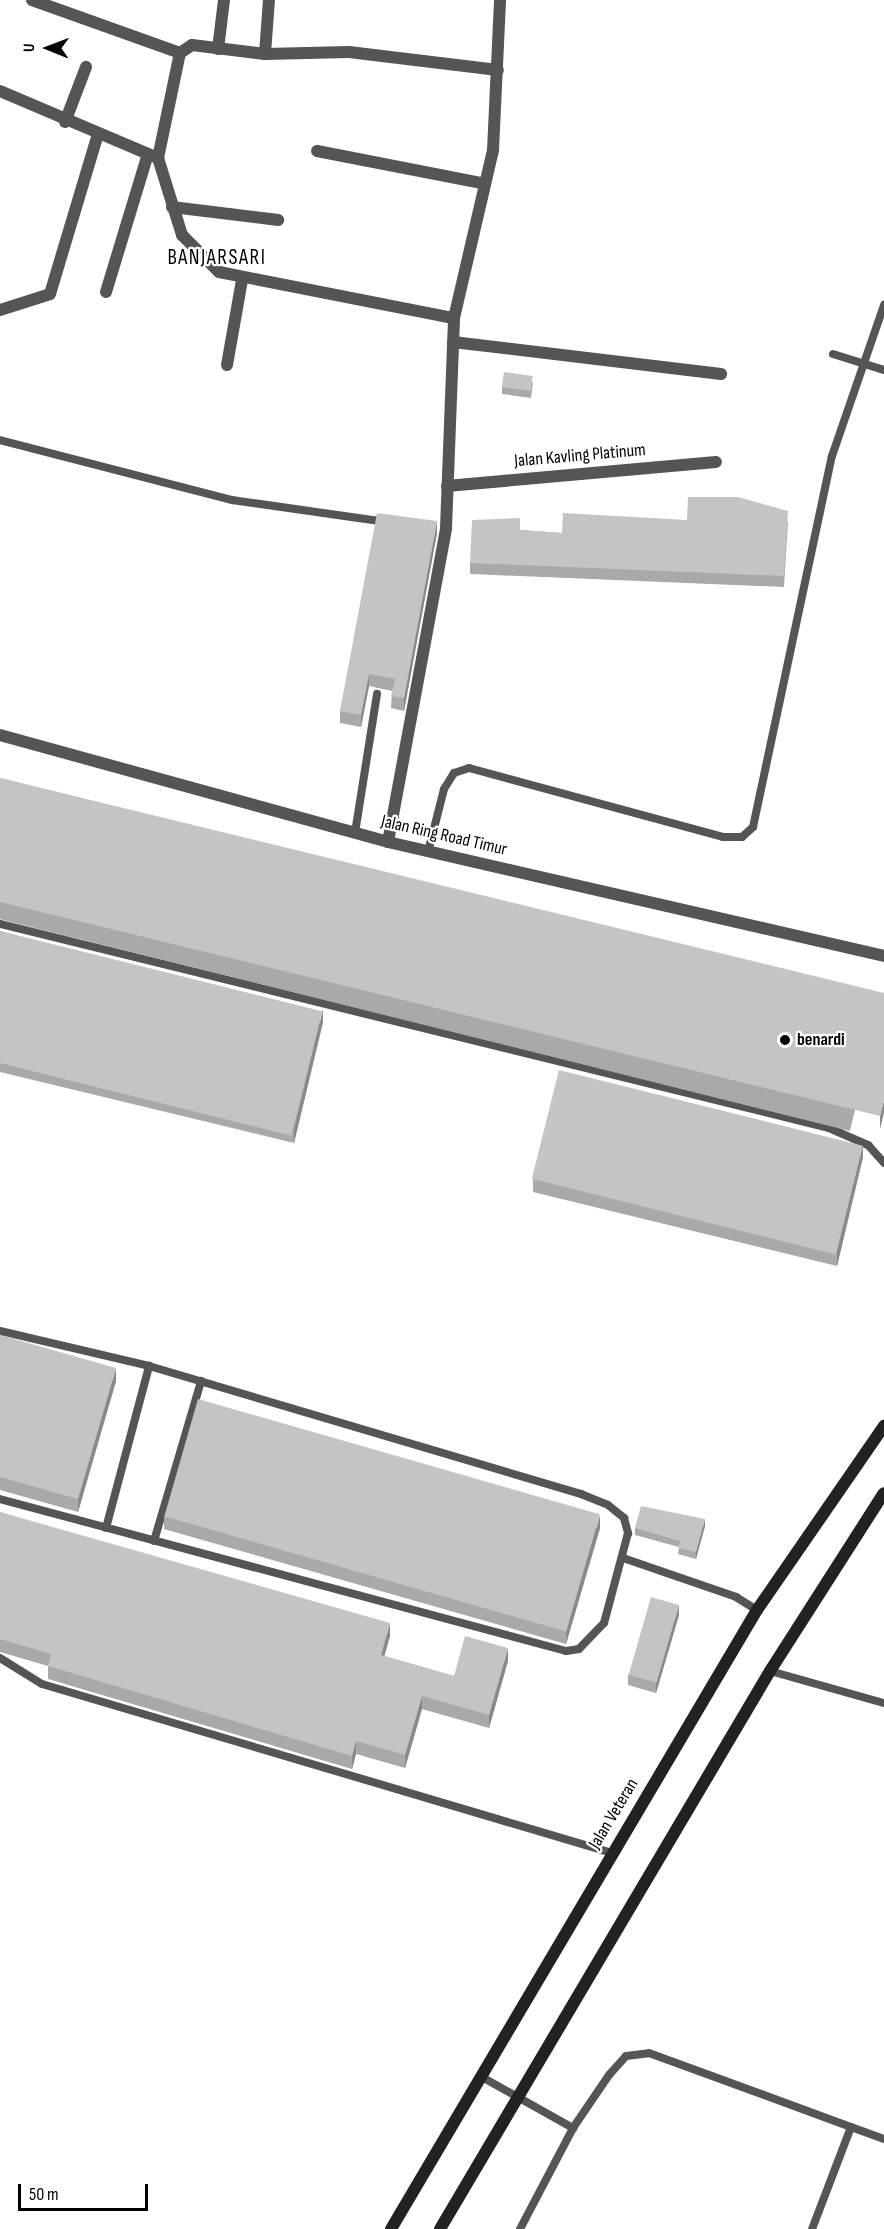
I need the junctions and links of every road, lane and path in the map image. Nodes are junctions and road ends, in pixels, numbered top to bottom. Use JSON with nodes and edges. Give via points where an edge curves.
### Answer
{"nodes":[{"id":1,"x":32,"y":0,"type":"edge"},
{"id":2,"x":224,"y":0,"type":"edge"},
{"id":3,"x":269,"y":0,"type":"edge"},
{"id":4,"x":500,"y":0,"type":"edge"},
{"id":5,"x":218,"y":49,"type":"junction"},
{"id":6,"x":180,"y":53,"type":"junction"},
{"id":7,"x":265,"y":54,"type":"junction"},
{"id":8,"x":86,"y":67,"type":"dead end"},
{"id":9,"x":498,"y":69,"type":"junction"},
{"id":10,"x":0,"y":92,"type":"edge"},
{"id":11,"x":65,"y":122,"type":"junction"},
{"id":12,"x":98,"y":134,"type":"junction"},
{"id":13,"x":316,"y":151,"type":"dead end"},
{"id":14,"x":153,"y":156,"type":"junction"},
{"id":15,"x":482,"y":183,"type":"junction"},
{"id":16,"x":172,"y":207,"type":"junction"},
{"id":17,"x":278,"y":220,"type":"dead end"},
{"id":18,"x":242,"y":280,"type":"junction"},
{"id":19,"x":106,"y":292,"type":"dead end"},
{"id":20,"x":884,"y":305,"type":"edge"},
{"id":21,"x":0,"y":310,"type":"edge"},
{"id":22,"x":454,"y":318,"type":"junction"},
{"id":23,"x":453,"y":342,"type":"junction"},
{"id":24,"x":833,"y":354,"type":"dead end"},
{"id":25,"x":227,"y":365,"type":"dead end"},
{"id":26,"x":866,"y":365,"type":"junction"},
{"id":27,"x":884,"y":370,"type":"edge"},
{"id":28,"x":721,"y":374,"type":"dead end"},
{"id":29,"x":0,"y":440,"type":"edge"},
{"id":30,"x":716,"y":462,"type":"dead end"},
{"id":31,"x":447,"y":486,"type":"junction"},
{"id":32,"x":399,"y":523,"type":"edge"},
{"id":33,"x":377,"y":694,"type":"dead end"},
{"id":34,"x":0,"y":735,"type":"edge"},
{"id":35,"x":355,"y":833,"type":"junction"},
{"id":36,"x":388,"y":842,"type":"junction"},
{"id":37,"x":428,"y":852,"type":"junction"},
{"id":38,"x":0,"y":924,"type":"edge"},
{"id":39,"x":884,"y":956,"type":"edge"},
{"id":40,"x":884,"y":1163,"type":"edge"},
{"id":41,"x":0,"y":1331,"type":"edge"},
{"id":42,"x":149,"y":1366,"type":"junction"},
{"id":43,"x":201,"y":1381,"type":"junction"},
{"id":44,"x":884,"y":1426,"type":"edge"},
{"id":45,"x":884,"y":1493,"type":"edge"},
{"id":46,"x":0,"y":1499,"type":"edge"},
{"id":47,"x":106,"y":1528,"type":"junction"},
{"id":48,"x":154,"y":1541,"type":"junction"},
{"id":49,"x":623,"y":1558,"type":"junction"},
{"id":50,"x":757,"y":1610,"type":"junction"},
{"id":51,"x":0,"y":1658,"type":"edge"},
{"id":52,"x":771,"y":1671,"type":"junction"},
{"id":53,"x":884,"y":1703,"type":"edge"},
{"id":54,"x":607,"y":1851,"type":"junction"},
{"id":55,"x":480,"y":2076,"type":"junction"},
{"id":56,"x":518,"y":2098,"type":"junction"},
{"id":57,"x":850,"y":2127,"type":"junction"},
{"id":58,"x":573,"y":2128,"type":"junction"},
{"id":59,"x":884,"y":2139,"type":"edge"},
{"id":60,"x":391,"y":2229,"type":"edge"},
{"id":61,"x":440,"y":2229,"type":"edge"},
{"id":62,"x":520,"y":2229,"type":"edge"},
{"id":63,"x":813,"y":2229,"type":"edge"}],
"edges":[{"from":1,"to":6,"type":"street"},
{"from":2,"to":5,"type":"street"},
{"from":3,"to":7,"type":"street"},
{"from":4,"to":9,"type":"street"},
{"from":5,"to":6,"type":"street","via":[[192,45]]},
{"from":5,"to":7,"type":"street"},
{"from":6,"to":14,"type":"street"},
{"from":7,"to":9,"type":"street","via":[[349,52]]},
{"from":8,"to":11,"type":"street"},
{"from":9,"to":15,"type":"street","via":[[493,150]]},
{"from":10,"to":11,"type":"street"},
{"from":11,"to":12,"type":"street"},
{"from":12,"to":14,"type":"street"},
{"from":12,"to":21,"type":"street","via":[[50,294]]},
{"from":13,"to":15,"type":"street"},
{"from":14,"to":16,"type":"street"},
{"from":14,"to":19,"type":"street"},
{"from":15,"to":22,"type":"street"},
{"from":16,"to":17,"type":"street"},
{"from":16,"to":18,"type":"street","via":[[182,235],[199,255],[219,272]]},
{"from":18,"to":22,"type":"street"},
{"from":18,"to":25,"type":"street"},
{"from":20,"to":26,"type":"lane"},
{"from":22,"to":23,"type":"street"},
{"from":23,"to":28,"type":"street"},
{"from":23,"to":31,"type":"street"},
{"from":24,"to":26,"type":"lane"},
{"from":26,"to":27,"type":"lane"},
{"from":26,"to":37,"type":"lane","via":[[832,456],[753,827],[742,837],[723,837],[469,768],[454,773],[444,789]]},
{"from":29,"to":32,"type":"lane","via":[[232,500]]},
{"from":30,"to":31,"type":"street","name":"Jalan Kavling Platinum"},
{"from":31,"to":36,"type":"street"},
{"from":33,"to":35,"type":"lane"},
{"from":34,"to":35,"type":"street","name":"Jalan Ring Road Timur"},
{"from":35,"to":36,"type":"street","name":"Jalan Ring Road Timur"},
{"from":36,"to":37,"type":"street","name":"Jalan Ring Road Timur"},
{"from":37,"to":39,"type":"street","name":"Jalan Ring Road Timur"},
{"from":38,"to":40,"type":"lane","via":[[830,1128],[868,1145]]},
{"from":41,"to":42,"type":"lane"},
{"from":42,"to":43,"type":"lane"},
{"from":42,"to":47,"type":"lane"},
{"from":43,"to":48,"type":"lane"},
{"from":43,"to":49,"type":"lane","via":[[608,1505],[627,1525]]},
{"from":44,"to":50,"type":"main road","name":"Jalan Veteran"},
{"from":45,"to":52,"type":"main road"},
{"from":46,"to":47,"type":"lane"},
{"from":47,"to":48,"type":"lane"},
{"from":48,"to":49,"type":"lane","via":[[566,1651],[584,1646],[604,1623]]},
{"from":49,"to":50,"type":"lane","via":[[740,1599]]},
{"from":50,"to":54,"type":"main road","name":"Jalan Veteran"},
{"from":51,"to":54,"type":"lane","via":[[42,1684]]},
{"from":52,"to":53,"type":"lane"},
{"from":52,"to":56,"type":"main road"},
{"from":54,"to":55,"type":"main road","name":"Jalan Veteran"},
{"from":55,"to":56,"type":"lane"},
{"from":55,"to":60,"type":"main road","name":"Jalan Veteran"},
{"from":56,"to":58,"type":"lane"},
{"from":56,"to":61,"type":"main road"},
{"from":57,"to":58,"type":"lane","via":[[650,2053],[626,2056]]},
{"from":57,"to":59,"type":"lane"},
{"from":57,"to":63,"type":"lane"},
{"from":58,"to":62,"type":"lane"}]}
